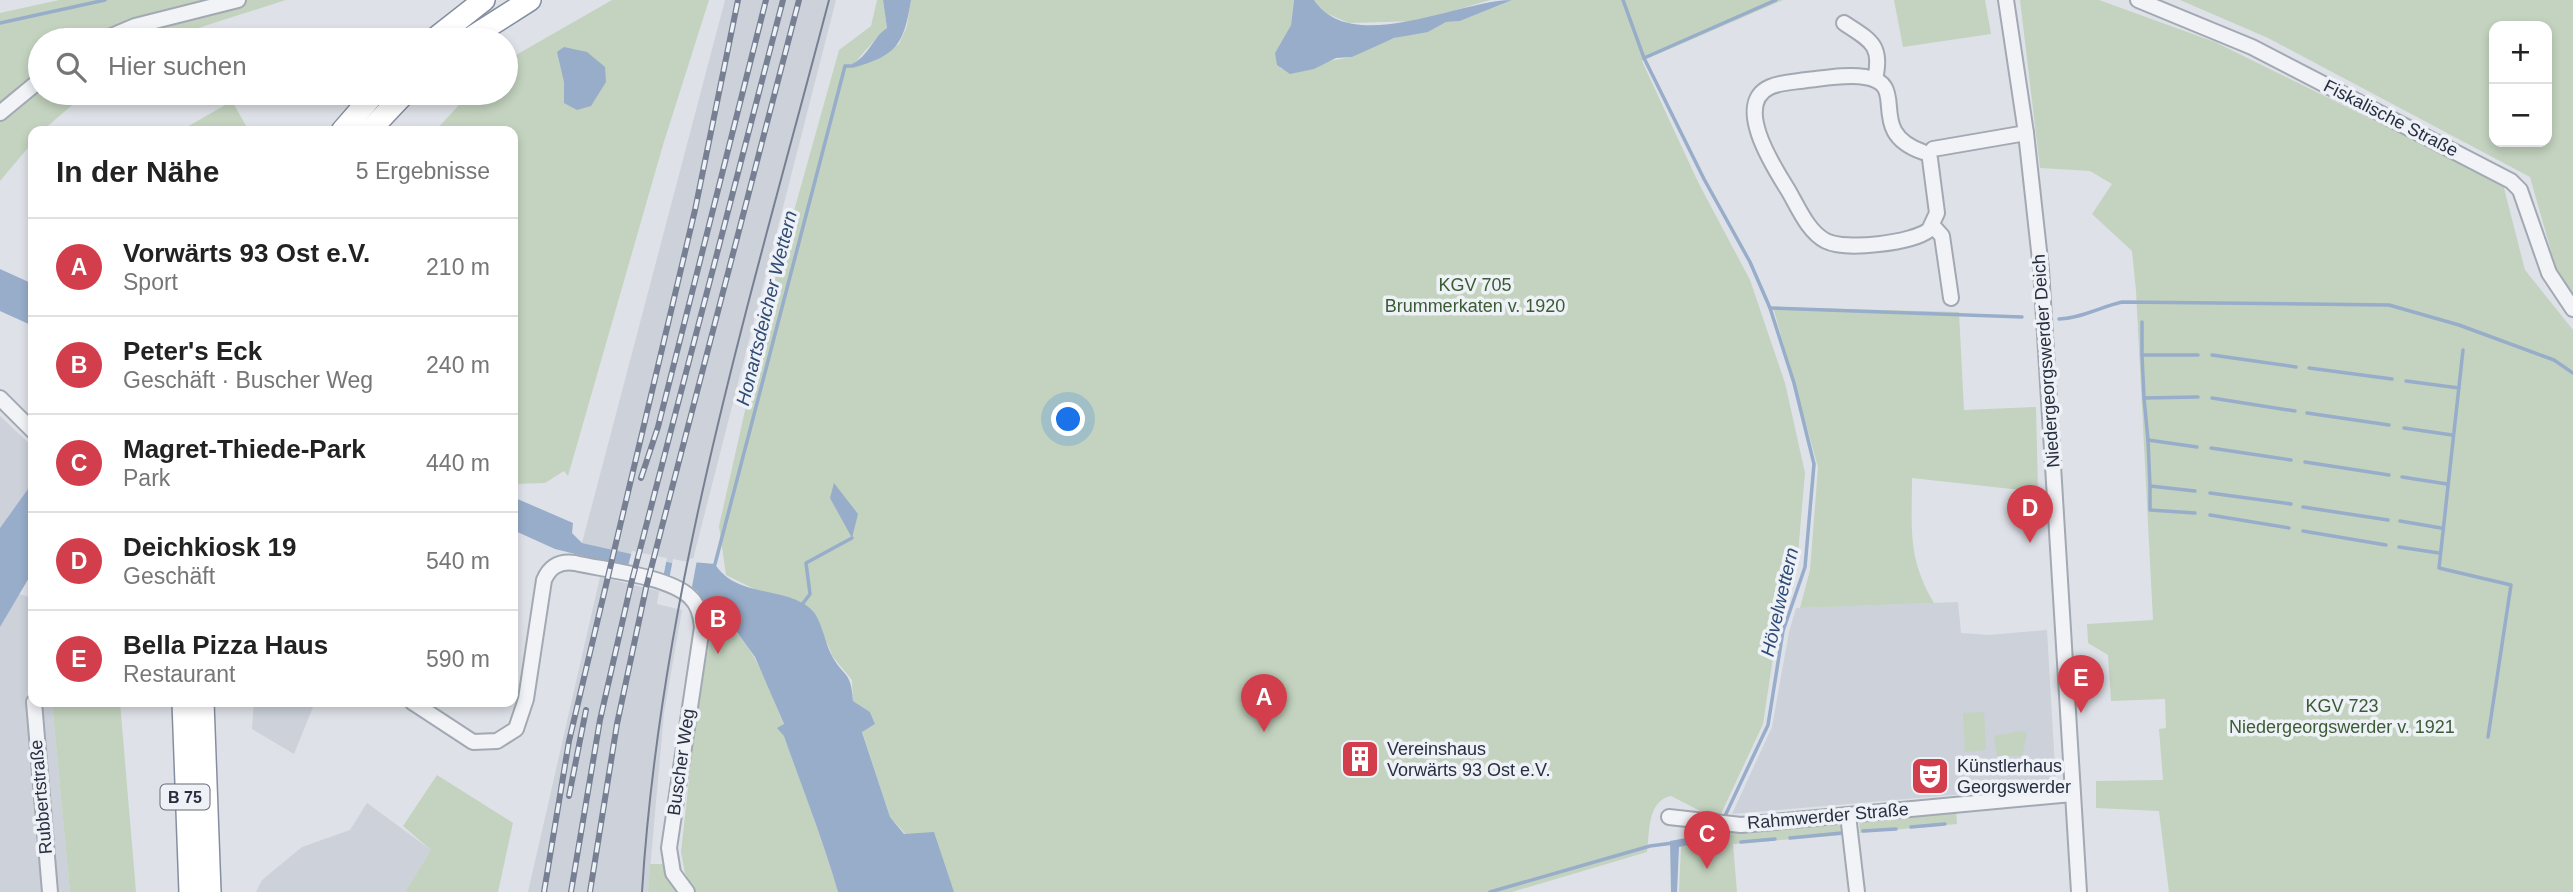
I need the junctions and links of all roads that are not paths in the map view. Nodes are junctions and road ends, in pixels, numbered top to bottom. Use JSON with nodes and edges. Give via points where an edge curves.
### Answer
{"nodes":[{"id":1,"x":238,"y":0,"type":"edge"},
{"id":2,"x":484,"y":0,"type":"edge"},
{"id":3,"x":530,"y":0,"type":"edge"},
{"id":4,"x":2006,"y":0,"type":"edge"},
{"id":5,"x":2138,"y":0,"type":"edge"},
{"id":6,"x":1844,"y":23,"type":"dead end"},
{"id":7,"x":133,"y":28,"type":"edge"},
{"id":8,"x":448,"y":28,"type":"edge"},
{"id":9,"x":486,"y":28,"type":"edge"},
{"id":10,"x":1875,"y":79,"type":"junction"},
{"id":11,"x":28,"y":89,"type":"edge"},
{"id":12,"x":365,"y":105,"type":"edge"},
{"id":13,"x":394,"y":105,"type":"edge"},
{"id":14,"x":0,"y":113,"type":"edge"},
{"id":15,"x":346,"y":126,"type":"edge"},
{"id":16,"x":374,"y":126,"type":"edge"},
{"id":17,"x":2026,"y":134,"type":"junction"},
{"id":18,"x":1929,"y":153,"type":"junction"},
{"id":19,"x":1933,"y":226,"type":"junction"},
{"id":20,"x":1951,"y":298,"type":"dead end"},
{"id":21,"x":2573,"y":309,"type":"edge"},
{"id":22,"x":0,"y":398,"type":"edge"},
{"id":23,"x":28,"y":426,"type":"edge"},
{"id":24,"x":34,"y":707,"type":"edge"},
{"id":25,"x":183,"y":707,"type":"edge"},
{"id":26,"x":203,"y":707,"type":"edge"},
{"id":27,"x":420,"y":707,"type":"edge"},
{"id":28,"x":2072,"y":794,"type":"junction"},
{"id":29,"x":1849,"y":815,"type":"junction"},
{"id":30,"x":1669,"y":817,"type":"dead end"},
{"id":31,"x":50,"y":892,"type":"edge"},
{"id":32,"x":190,"y":892,"type":"edge"},
{"id":33,"x":210,"y":892,"type":"edge"},
{"id":34,"x":687,"y":892,"type":"edge"},
{"id":35,"x":1857,"y":892,"type":"edge"},
{"id":36,"x":2079,"y":892,"type":"edge"}],
"edges":[{"from":1,"to":7,"type":"street"},
{"from":2,"to":8,"type":"highway"},
{"from":3,"to":9,"type":"highway"},
{"from":4,"to":17,"type":"street","name":"Niedergeorgswerder Deich"},
{"from":5,"to":21,"type":"street","name":"Fiskalische Straße","via":[[2252,47],[2511,181],[2519,190],[2549,273]]},
{"from":6,"to":10,"type":"street","via":[[1877,50]]},
{"from":10,"to":18,"type":"street","via":[[1888,94],[1896,136]]},
{"from":10,"to":19,"type":"street","via":[[1853,76],[1769,87],[1756,103],[1762,148],[1808,223],[1824,240],[1849,246],[1898,240],[1921,235]]},
{"from":11,"to":14,"type":"street"},
{"from":12,"to":15,"type":"highway"},
{"from":13,"to":16,"type":"highway"},
{"from":17,"to":18,"type":"street"},
{"from":17,"to":28,"type":"street","name":"Niedergeorgswerder Deich","via":[[2041,269]]},
{"from":18,"to":19,"type":"street","via":[[1937,213]]},
{"from":19,"to":20,"type":"street","via":[[1942,236]]},
{"from":22,"to":23,"type":"street"},
{"from":24,"to":31,"type":"street","name":"Rubbertstraße"},
{"from":25,"to":32,"type":"highway","number":"B 75"},
{"from":26,"to":33,"type":"highway","number":"B 75"},
{"from":27,"to":34,"type":"street","name":"Buscher Weg","via":[[473,741],[496,741],[516,729],[526,699],[544,580],[549,569],[560,563],[672,586],[694,601],[702,626],[670,848],[673,873]]},
{"from":28,"to":29,"type":"street","name":"Rahmwerder Straße"},
{"from":28,"to":36,"type":"street","name":"Niedergeorgswerder Deich"},
{"from":29,"to":30,"type":"street","name":"Rahmwerder Straße","via":[[1730,825]]},
{"from":29,"to":35,"type":"street"}]}
